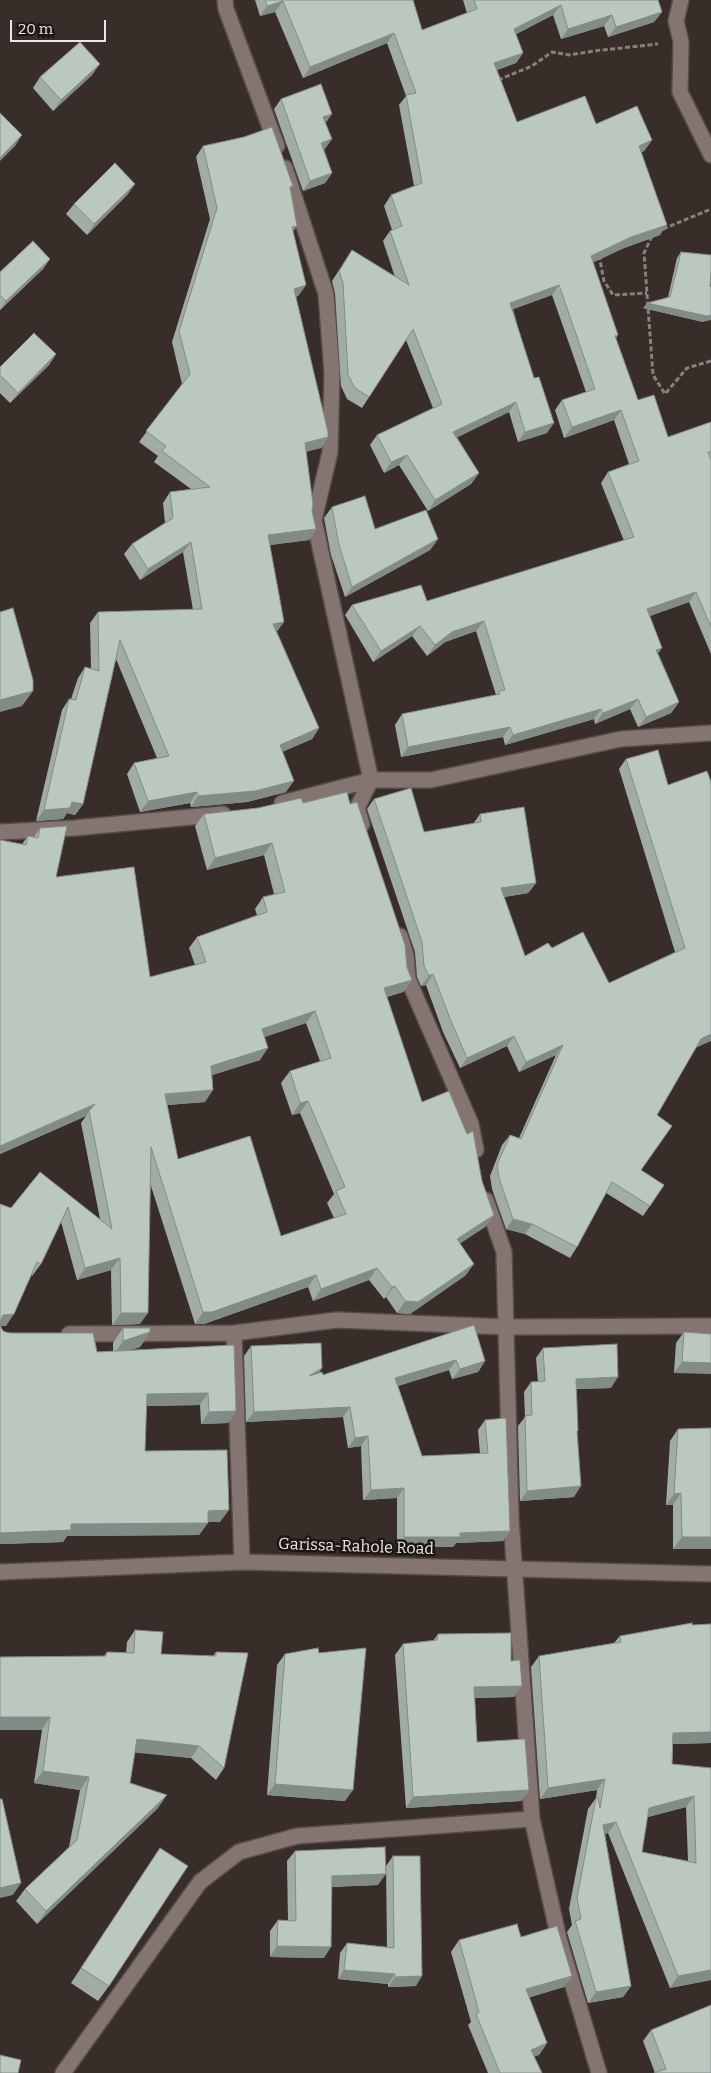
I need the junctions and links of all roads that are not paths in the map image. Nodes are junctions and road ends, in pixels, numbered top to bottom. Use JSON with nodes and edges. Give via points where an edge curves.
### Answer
{"nodes":[{"id":1,"x":225,"y":0,"type":"edge"},
{"id":2,"x":681,"y":0,"type":"edge"},
{"id":3,"x":711,"y":155,"type":"edge"},
{"id":4,"x":711,"y":733,"type":"edge"},
{"id":5,"x":371,"y":780,"type":"junction"},
{"id":6,"x":268,"y":806,"type":"edge"},
{"id":7,"x":240,"y":812,"type":"edge"},
{"id":8,"x":0,"y":832,"type":"edge"},
{"id":9,"x":366,"y":836,"type":"edge"},
{"id":10,"x":394,"y":918,"type":"edge"},
{"id":11,"x":478,"y":1162,"type":"edge"},
{"id":12,"x":481,"y":1182,"type":"edge"},
{"id":13,"x":711,"y":1326,"type":"edge"},
{"id":14,"x":506,"y":1327,"type":"junction"},
{"id":15,"x":234,"y":1333,"type":"junction"},
{"id":16,"x":57,"y":1334,"type":"edge"},
{"id":17,"x":242,"y":1562,"type":"junction"},
{"id":18,"x":514,"y":1569,"type":"junction"},
{"id":19,"x":0,"y":1572,"type":"edge"},
{"id":20,"x":711,"y":1574,"type":"edge"},
{"id":21,"x":532,"y":1819,"type":"junction"},
{"id":22,"x":63,"y":2073,"type":"edge"},
{"id":23,"x":599,"y":2073,"type":"edge"}],
"edges":[{"from":1,"to":5,"type":"street","via":[[302,216],[326,294],[332,373],[330,452],[314,520]]},
{"from":2,"to":3,"type":"street","via":[[676,21],[681,42],[680,92]]},
{"from":4,"to":5,"type":"street","via":[[622,740],[431,780]]},
{"from":5,"to":6,"type":"street"},
{"from":5,"to":9,"type":"street","via":[[357,808]]},
{"from":7,"to":8,"type":"street"},
{"from":10,"to":11,"type":"street","via":[[406,955],[408,979],[471,1124]]},
{"from":12,"to":14,"type":"street","via":[[504,1252]]},
{"from":13,"to":14,"type":"street"},
{"from":14,"to":15,"type":"street","via":[[337,1320]]},
{"from":14,"to":18,"type":"street"},
{"from":15,"to":16,"type":"street"},
{"from":15,"to":17,"type":"street"},
{"from":17,"to":18,"type":"street","name":"Garissa-Rahole Road"},
{"from":17,"to":19,"type":"street","name":"Garissa-Rahole Road"},
{"from":18,"to":20,"type":"street","name":"Garissa-Rahole Road"},
{"from":18,"to":21,"type":"street"},
{"from":21,"to":22,"type":"street","via":[[296,1836],[239,1852],[200,1882]]},
{"from":21,"to":23,"type":"street","via":[[560,1939]]}]}
